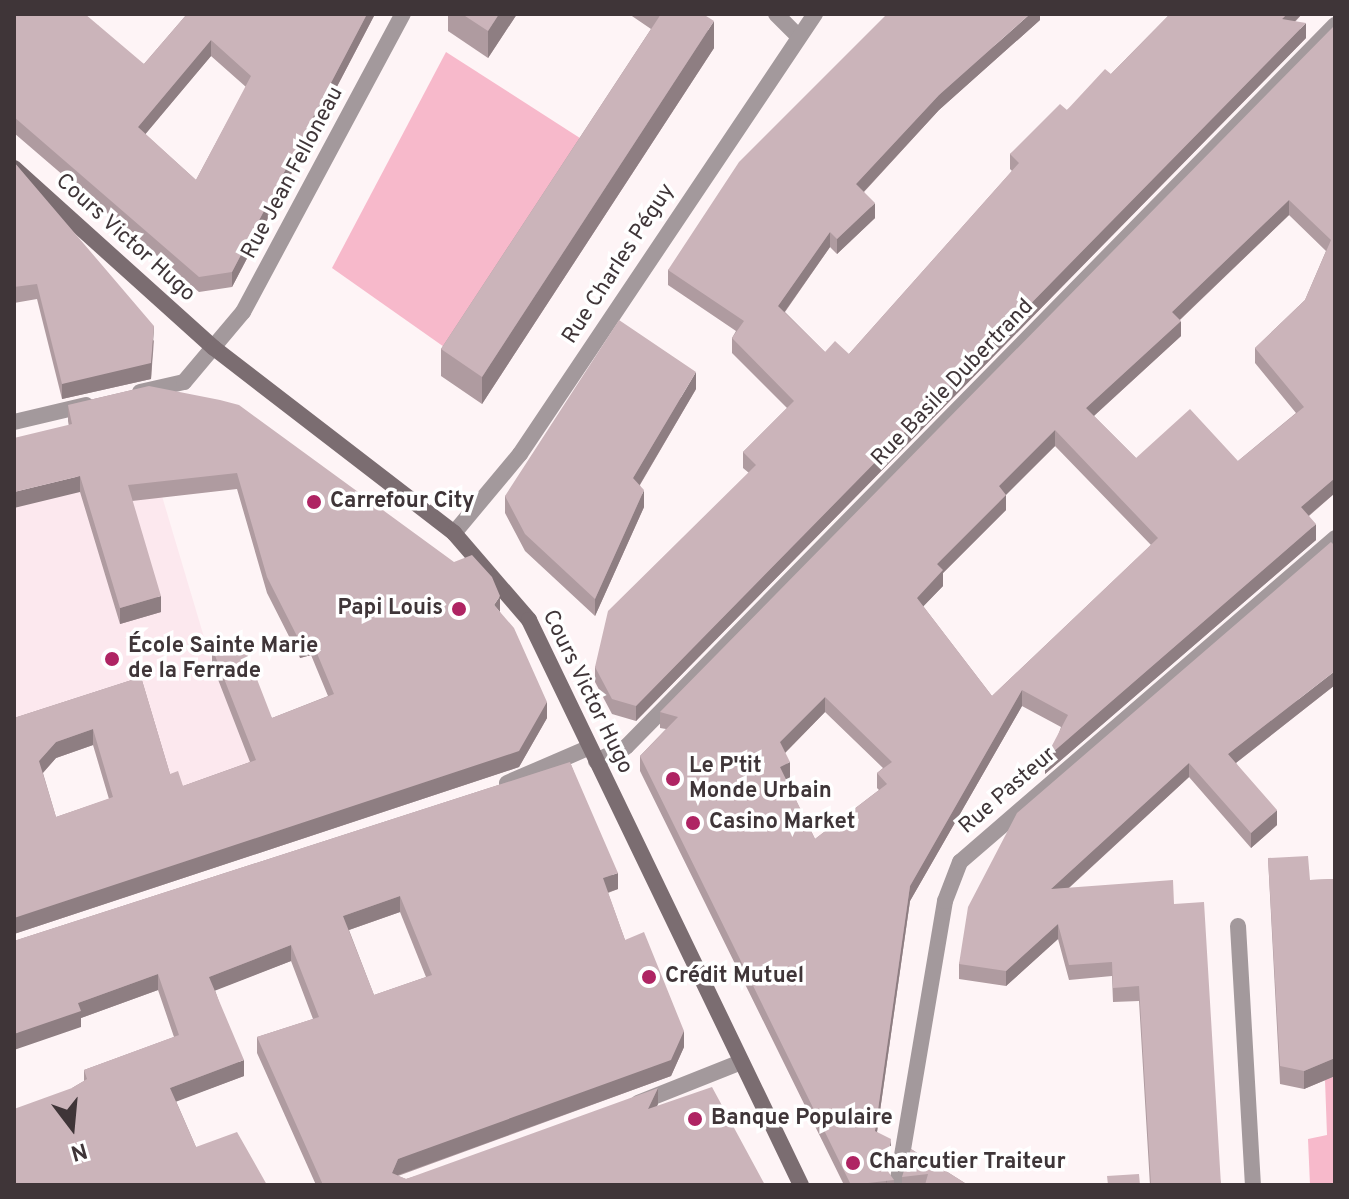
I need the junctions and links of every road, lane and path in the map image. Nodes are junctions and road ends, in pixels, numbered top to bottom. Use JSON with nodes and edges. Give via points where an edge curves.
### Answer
{"nodes":[{"id":1,"x":403,"y":14,"type":"edge"},
{"id":2,"x":776,"y":14,"type":"edge"},
{"id":3,"x":815,"y":14,"type":"edge"},
{"id":4,"x":1335,"y":25,"type":"edge"},
{"id":5,"x":796,"y":34,"type":"junction"},
{"id":6,"x":14,"y":168,"type":"edge"},
{"id":7,"x":214,"y":348,"type":"junction"},
{"id":8,"x":14,"y":422,"type":"edge"},
{"id":9,"x":454,"y":533,"type":"junction"},
{"id":10,"x":1335,"y":538,"type":"edge"},
{"id":11,"x":593,"y":754,"type":"junction"},
{"id":12,"x":493,"y":787,"type":"edge"},
{"id":13,"x":1238,"y":926,"type":"dead end"},
{"id":14,"x":741,"y":1062,"type":"junction"},
{"id":15,"x":619,"y":1109,"type":"edge"},
{"id":16,"x":801,"y":1185,"type":"edge"},
{"id":17,"x":897,"y":1185,"type":"edge"},
{"id":18,"x":1253,"y":1185,"type":"edge"}],
"edges":[{"from":1,"to":7,"type":"street","name":"Rue Jean Felloneau","via":[[243,312]]},
{"from":2,"to":5,"type":"street"},
{"from":3,"to":5,"type":"street","name":"Rue Charles Péguy"},
{"from":4,"to":11,"type":"street","name":"Rue Basile Dubertrand","via":[[626,747]]},
{"from":5,"to":9,"type":"street","name":"Rue Charles Péguy","via":[[520,454]]},
{"from":6,"to":7,"type":"street","name":"Cours Victor Hugo"},
{"from":7,"to":8,"type":"street","name":"Rue Jean Felloneau","via":[[184,382]]},
{"from":7,"to":9,"type":"street","name":"Cours Victor Hugo"},
{"from":9,"to":11,"type":"street","name":"Cours Victor Hugo","via":[[529,620]]},
{"from":10,"to":17,"type":"street","name":"Rue Pasteur","via":[[960,862],[945,901]]},
{"from":11,"to":12,"type":"street","name":"Rue Basile Dubertrand"},
{"from":11,"to":14,"type":"street","name":"Cours Victor Hugo"},
{"from":13,"to":18,"type":"street"},
{"from":14,"to":15,"type":"street"},
{"from":14,"to":16,"type":"street","name":"Cours Victor Hugo"}]}
